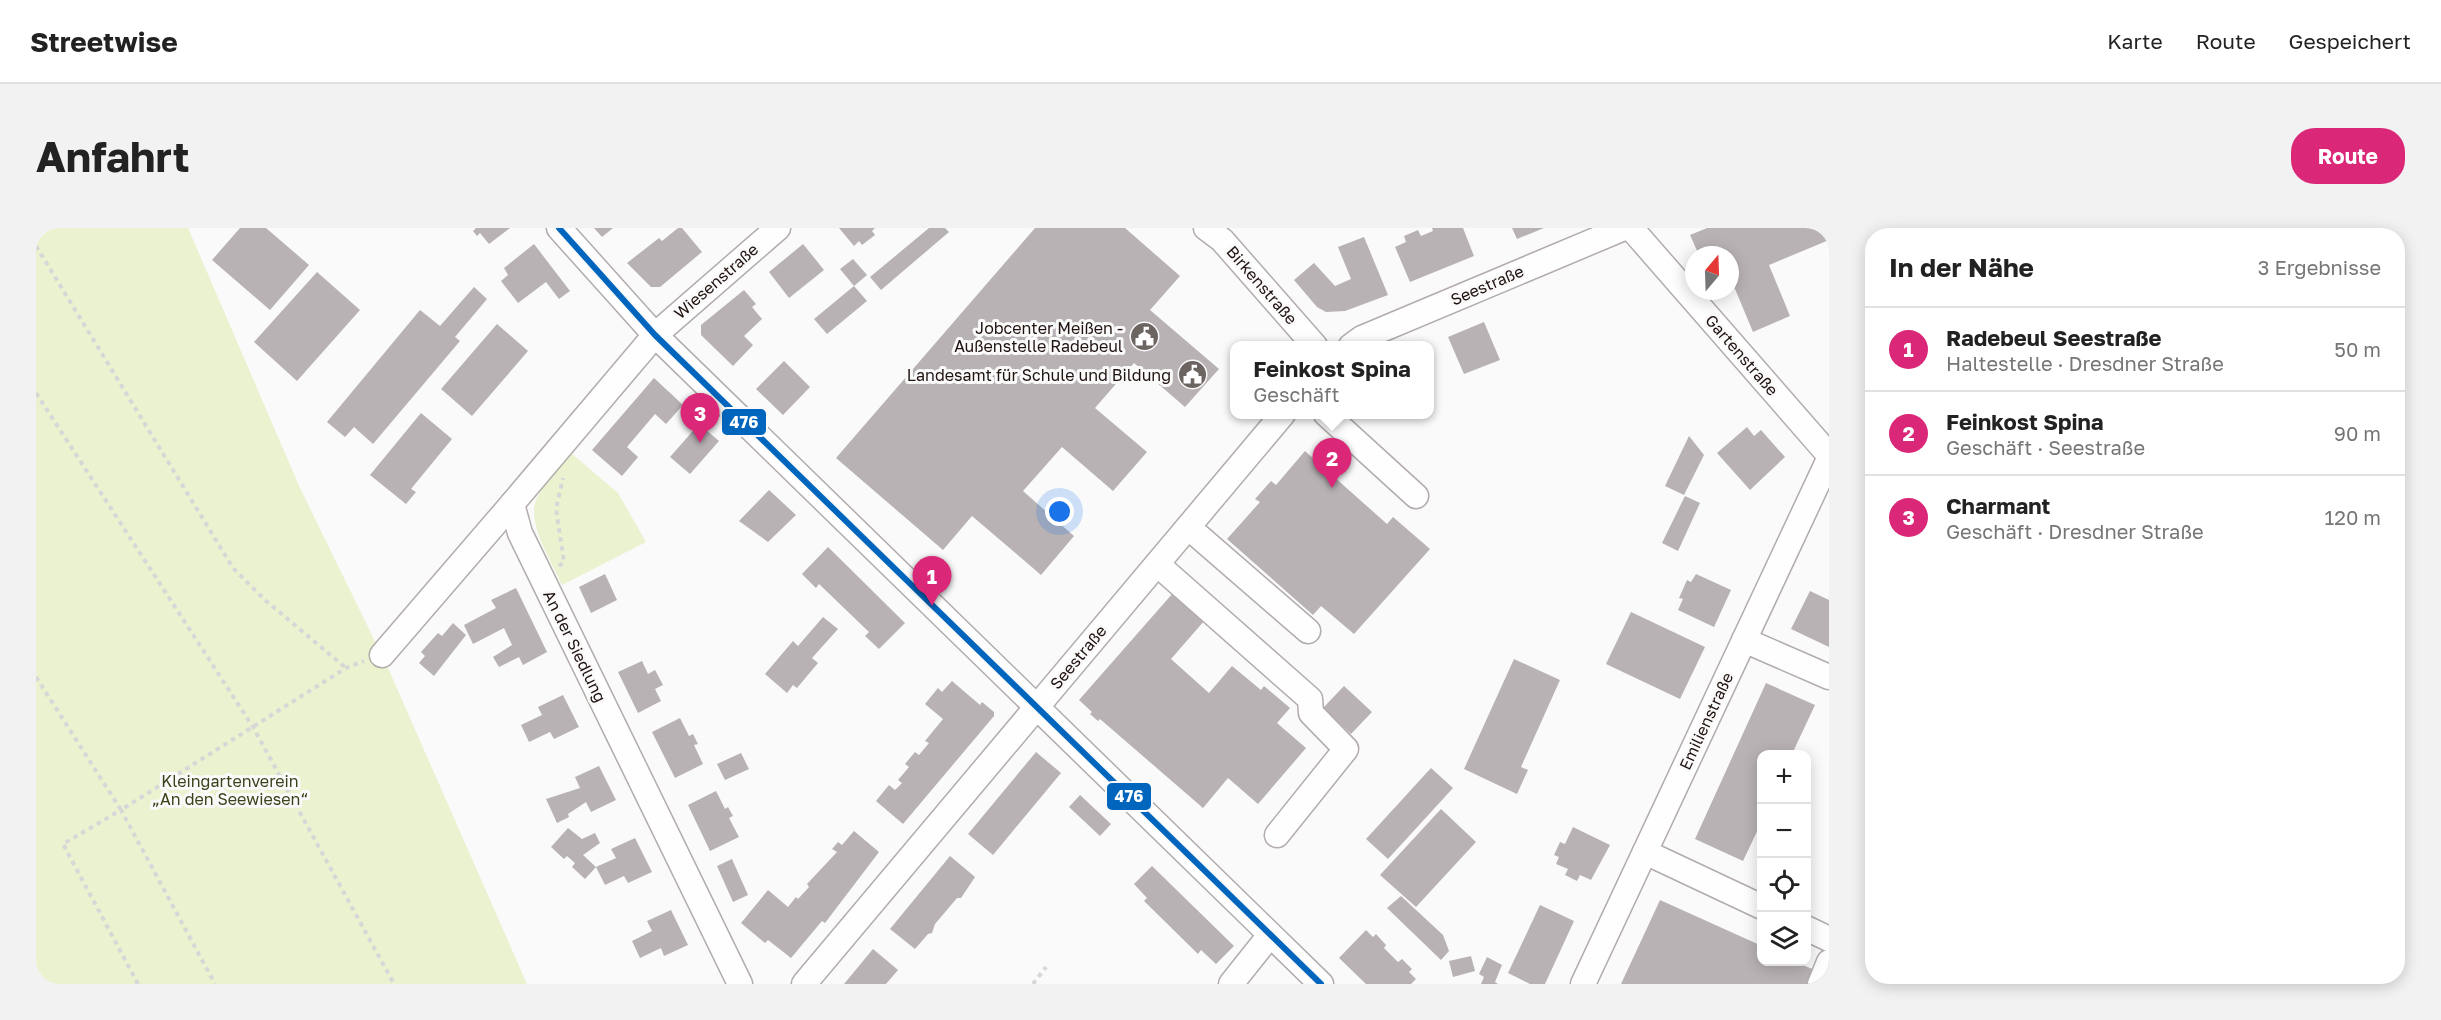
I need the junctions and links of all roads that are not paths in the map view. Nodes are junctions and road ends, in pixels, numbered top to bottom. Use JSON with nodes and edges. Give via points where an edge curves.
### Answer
{"nodes":[{"id":1,"x":559,"y":228,"type":"edge"},
{"id":2,"x":778,"y":228,"type":"edge"},
{"id":3,"x":1206,"y":228,"type":"edge"},
{"id":4,"x":1624,"y":228,"type":"edge"},
{"id":5,"x":1631,"y":228,"type":"edge"},
{"id":6,"x":655,"y":335,"type":"junction"},
{"id":7,"x":1311,"y":341,"type":"edge"},
{"id":8,"x":1358,"y":341,"type":"edge"},
{"id":9,"x":1279,"y":419,"type":"edge"},
{"id":10,"x":1331,"y":419,"type":"edge"},
{"id":11,"x":1829,"y":457,"type":"edge"},
{"id":12,"x":1416,"y":496,"type":"dead end"},
{"id":13,"x":512,"y":504,"type":"junction"},
{"id":14,"x":1188,"y":527,"type":"junction"},
{"id":15,"x":1157,"y":564,"type":"junction"},
{"id":16,"x":1308,"y":631,"type":"dead end"},
{"id":17,"x":1744,"y":640,"type":"junction"},
{"id":18,"x":382,"y":655,"type":"road end"},
{"id":19,"x":1829,"y":677,"type":"edge"},
{"id":20,"x":1035,"y":707,"type":"junction"},
{"id":21,"x":1277,"y":835,"type":"dead end"},
{"id":22,"x":1645,"y":852,"type":"junction"},
{"id":23,"x":1757,"y":905,"type":"edge"},
{"id":24,"x":1811,"y":930,"type":"edge"},
{"id":25,"x":1270,"y":934,"type":"junction"},
{"id":26,"x":1829,"y":939,"type":"edge"},
{"id":27,"x":740,"y":984,"type":"edge"},
{"id":28,"x":804,"y":984,"type":"edge"},
{"id":29,"x":1231,"y":984,"type":"edge"},
{"id":30,"x":1321,"y":984,"type":"edge"},
{"id":31,"x":1583,"y":984,"type":"edge"}],
"edges":[{"from":1,"to":6,"type":"street"},
{"from":2,"to":6,"type":"street","name":"Wiesenstraße"},
{"from":3,"to":7,"type":"street","name":"Birkenstraße","via":[[1222,240]]},
{"from":4,"to":8,"type":"street","name":"Seestraße"},
{"from":5,"to":11,"type":"street","name":"Gartenstraße"},
{"from":6,"to":13,"type":"street"},
{"from":6,"to":20,"type":"street"},
{"from":9,"to":14,"type":"street","name":"Seestraße"},
{"from":10,"to":12,"type":"street"},
{"from":11,"to":17,"type":"street","name":"Emilienstraße"},
{"from":13,"to":18,"type":"street"},
{"from":13,"to":27,"type":"street","name":"An der Siedlung","via":[[520,533]]},
{"from":14,"to":15,"type":"street","name":"Seestraße"},
{"from":14,"to":16,"type":"street"},
{"from":15,"to":20,"type":"street","name":"Seestraße"},
{"from":15,"to":21,"type":"street","via":[[1310,699],[1311,713],[1346,749]]},
{"from":17,"to":19,"type":"street"},
{"from":17,"to":22,"type":"street","name":"Emilienstraße"},
{"from":20,"to":25,"type":"street"},
{"from":20,"to":28,"type":"street","name":"Seestraße"},
{"from":22,"to":23,"type":"street"},
{"from":22,"to":31,"type":"street","name":"Emilienstraße"},
{"from":24,"to":26,"type":"street"},
{"from":25,"to":29,"type":"street"},
{"from":25,"to":30,"type":"street"}]}
